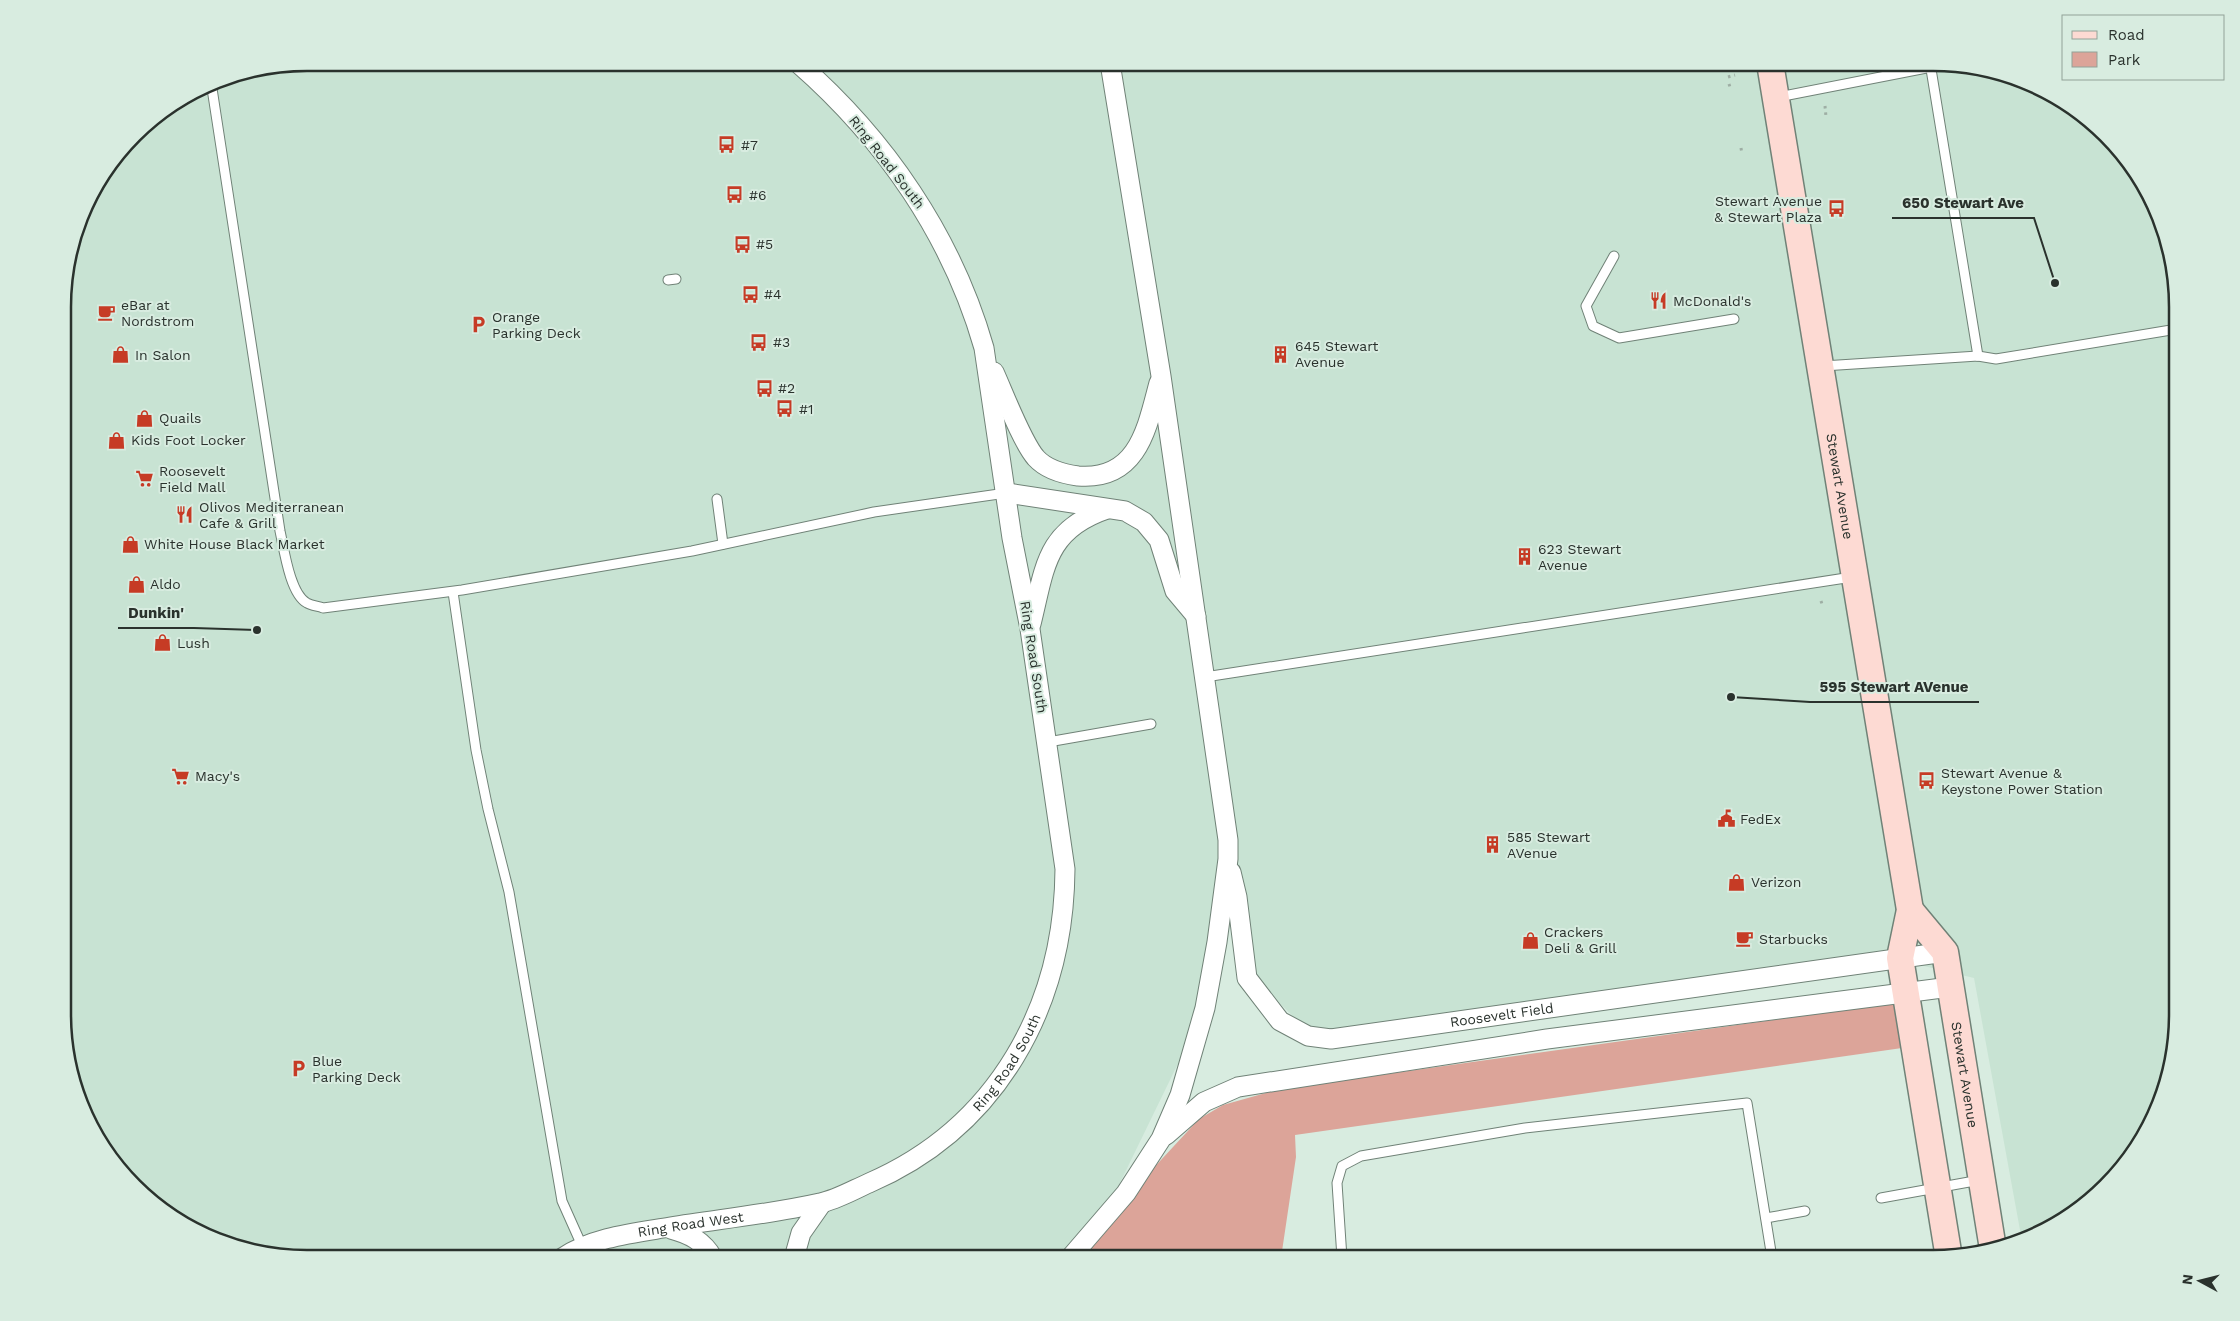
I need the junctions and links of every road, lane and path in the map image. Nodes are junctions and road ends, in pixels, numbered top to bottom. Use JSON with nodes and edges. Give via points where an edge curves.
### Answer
{"nodes":[{"id":1,"x":807,"y":71,"type":"edge"},
{"id":2,"x":1111,"y":71,"type":"edge"},
{"id":3,"x":1772,"y":71,"type":"edge"},
{"id":4,"x":1902,"y":71,"type":"edge"},
{"id":5,"x":1932,"y":71,"type":"edge"},
{"id":6,"x":1735,"y":75,"type":"dead end"},
{"id":7,"x":1728,"y":77,"type":"dead end"},
{"id":8,"x":1729,"y":84,"type":"dead end"},
{"id":9,"x":1730,"y":90,"type":"dead end"},
{"id":10,"x":212,"y":91,"type":"edge"},
{"id":11,"x":1776,"y":97,"type":"junction"},
{"id":12,"x":1825,"y":106,"type":"dead end"},
{"id":13,"x":1826,"y":117,"type":"dead end"},
{"id":14,"x":1741,"y":148,"type":"dead end"},
{"id":15,"x":1742,"y":154,"type":"dead end"},
{"id":16,"x":1614,"y":256,"type":"dead end"},
{"id":17,"x":1734,"y":318,"type":"dead end"},
{"id":18,"x":2169,"y":330,"type":"edge"},
{"id":19,"x":984,"y":348,"type":"junction"},
{"id":20,"x":1978,"y":356,"type":"junction"},
{"id":21,"x":1820,"y":366,"type":"junction"},
{"id":22,"x":1161,"y":376,"type":"junction"},
{"id":23,"x":1006,"y":493,"type":"junction"},
{"id":24,"x":717,"y":499,"type":"dead end"},
{"id":25,"x":1110,"y":508,"type":"junction"},
{"id":26,"x":724,"y":544,"type":"junction"},
{"id":27,"x":1855,"y":576,"type":"junction"},
{"id":28,"x":453,"y":592,"type":"junction"},
{"id":29,"x":1196,"y":616,"type":"junction"},
{"id":30,"x":1030,"y":629,"type":"junction"},
{"id":31,"x":1205,"y":677,"type":"junction"},
{"id":32,"x":1151,"y":724,"type":"dead end"},
{"id":33,"x":1048,"y":742,"type":"junction"},
{"id":34,"x":1228,"y":859,"type":"junction"},
{"id":35,"x":1910,"y":910,"type":"junction"},
{"id":36,"x":1945,"y":952,"type":"junction"},
{"id":37,"x":1900,"y":958,"type":"junction"},
{"id":38,"x":1950,"y":987,"type":"junction"},
{"id":39,"x":1905,"y":993,"type":"junction"},
{"id":40,"x":1161,"y":1139,"type":"junction"},
{"id":41,"x":1983,"y":1179,"type":"junction"},
{"id":42,"x":1938,"y":1188,"type":"junction"},
{"id":43,"x":1881,"y":1198,"type":"dead end"},
{"id":44,"x":822,"y":1203,"type":"junction"},
{"id":45,"x":1805,"y":1211,"type":"dead end"},
{"id":46,"x":1766,"y":1218,"type":"junction"},
{"id":47,"x":666,"y":1228,"type":"junction"},
{"id":48,"x":1993,"y":1242,"type":"edge"},
{"id":49,"x":584,"y":1248,"type":"junction"},
{"id":50,"x":1948,"y":1249,"type":"edge"},
{"id":51,"x":580,"y":1250,"type":"edge"},
{"id":52,"x":707,"y":1250,"type":"edge"},
{"id":53,"x":796,"y":1250,"type":"edge"},
{"id":54,"x":1077,"y":1250,"type":"edge"},
{"id":55,"x":1341,"y":1250,"type":"edge"},
{"id":56,"x":1771,"y":1250,"type":"edge"}],
"edges":[{"from":1,"to":19,"type":"street","name":"Ring Road South","via":[[872,138],[924,209],[955,269]]},
{"from":2,"to":22,"type":"street"},
{"from":3,"to":11,"type":"main road","name":"Stewart Avenue"},
{"from":4,"to":11,"type":"lane"},
{"from":5,"to":20,"type":"lane"},
{"from":6,"to":7,"type":"path"},
{"from":8,"to":9,"type":"path"},
{"from":10,"to":28,"type":"lane","via":[[280,531],[299,596],[307,603],[323,608]]},
{"from":11,"to":21,"type":"main road","name":"Stewart Avenue"},
{"from":12,"to":13,"type":"path"},
{"from":14,"to":15,"type":"path"},
{"from":16,"to":17,"type":"lane","via":[[1586,306],[1593,326],[1619,338]]},
{"from":18,"to":20,"type":"lane","via":[[1996,359]]},
{"from":19,"to":22,"type":"street","via":[[1031,451],[1043,464],[1067,475],[1097,475],[1128,459],[1146,431]]},
{"from":19,"to":23,"type":"street","name":"Ring Road South"},
{"from":20,"to":21,"type":"lane"},
{"from":21,"to":27,"type":"main road","name":"Stewart Avenue"},
{"from":22,"to":29,"type":"street"},
{"from":23,"to":25,"type":"street"},
{"from":23,"to":26,"type":"lane","via":[[874,512]]},
{"from":23,"to":30,"type":"street","name":"Ring Road South"},
{"from":24,"to":26,"type":"lane"},
{"from":25,"to":29,"type":"street","via":[[1125,511],[1144,522],[1159,540],[1175,591]]},
{"from":25,"to":30,"type":"street","via":[[1080,520],[1057,542]]},
{"from":26,"to":28,"type":"lane"},
{"from":27,"to":31,"type":"lane"},
{"from":27,"to":35,"type":"main road","name":"Stewart Avenue"},
{"from":28,"to":49,"type":"lane","via":[[476,750],[511,900],[562,1201]]},
{"from":29,"to":31,"type":"street"},
{"from":30,"to":33,"type":"street","name":"Ring Road South"},
{"from":31,"to":34,"type":"street"},
{"from":32,"to":33,"type":"lane"},
{"from":33,"to":44,"type":"street","name":"Ring Road South","via":[[1065,869],[1065,900],[1060,941],[1048,986],[1020,1049],[995,1086],[968,1117],[928,1151],[895,1171]]},
{"from":34,"to":37,"type":"street","name":"Roosevelt Field","via":[[1247,978],[1280,1021],[1308,1036],[1354,1037]]},
{"from":34,"to":40,"type":"street","via":[[1205,1008],[1180,1095]]},
{"from":35,"to":36,"type":"main road"},
{"from":35,"to":37,"type":"main road","name":"Stewart Avenue"},
{"from":36,"to":37,"type":"street","name":"Roosevelt Field"},
{"from":36,"to":38,"type":"main road","name":"Stewart Avenue"},
{"from":37,"to":39,"type":"main road","name":"Stewart Avenue"},
{"from":38,"to":39,"type":"street"},
{"from":38,"to":41,"type":"main road","name":"Stewart Avenue"},
{"from":39,"to":40,"type":"street","via":[[1547,1039],[1238,1087],[1204,1102]]},
{"from":39,"to":42,"type":"main road","name":"Stewart Avenue"},
{"from":40,"to":54,"type":"street","via":[[1126,1193]]},
{"from":41,"to":42,"type":"lane"},
{"from":41,"to":48,"type":"main road","name":"Stewart Avenue"},
{"from":42,"to":43,"type":"lane"},
{"from":42,"to":50,"type":"main road","name":"Stewart Avenue"},
{"from":44,"to":47,"type":"street","name":"Ring Road West"},
{"from":44,"to":53,"type":"street","via":[[801,1233]]},
{"from":45,"to":46,"type":"lane"},
{"from":46,"to":55,"type":"lane","via":[[1747,1103],[1525,1128],[1361,1156],[1342,1166],[1337,1184]]},
{"from":46,"to":56,"type":"lane"},
{"from":47,"to":49,"type":"street","name":"Ring Road West","via":[[623,1234]]},
{"from":47,"to":52,"type":"street","via":[[690,1234]]},
{"from":49,"to":51,"type":"street","name":"Ring Road West"}]}
